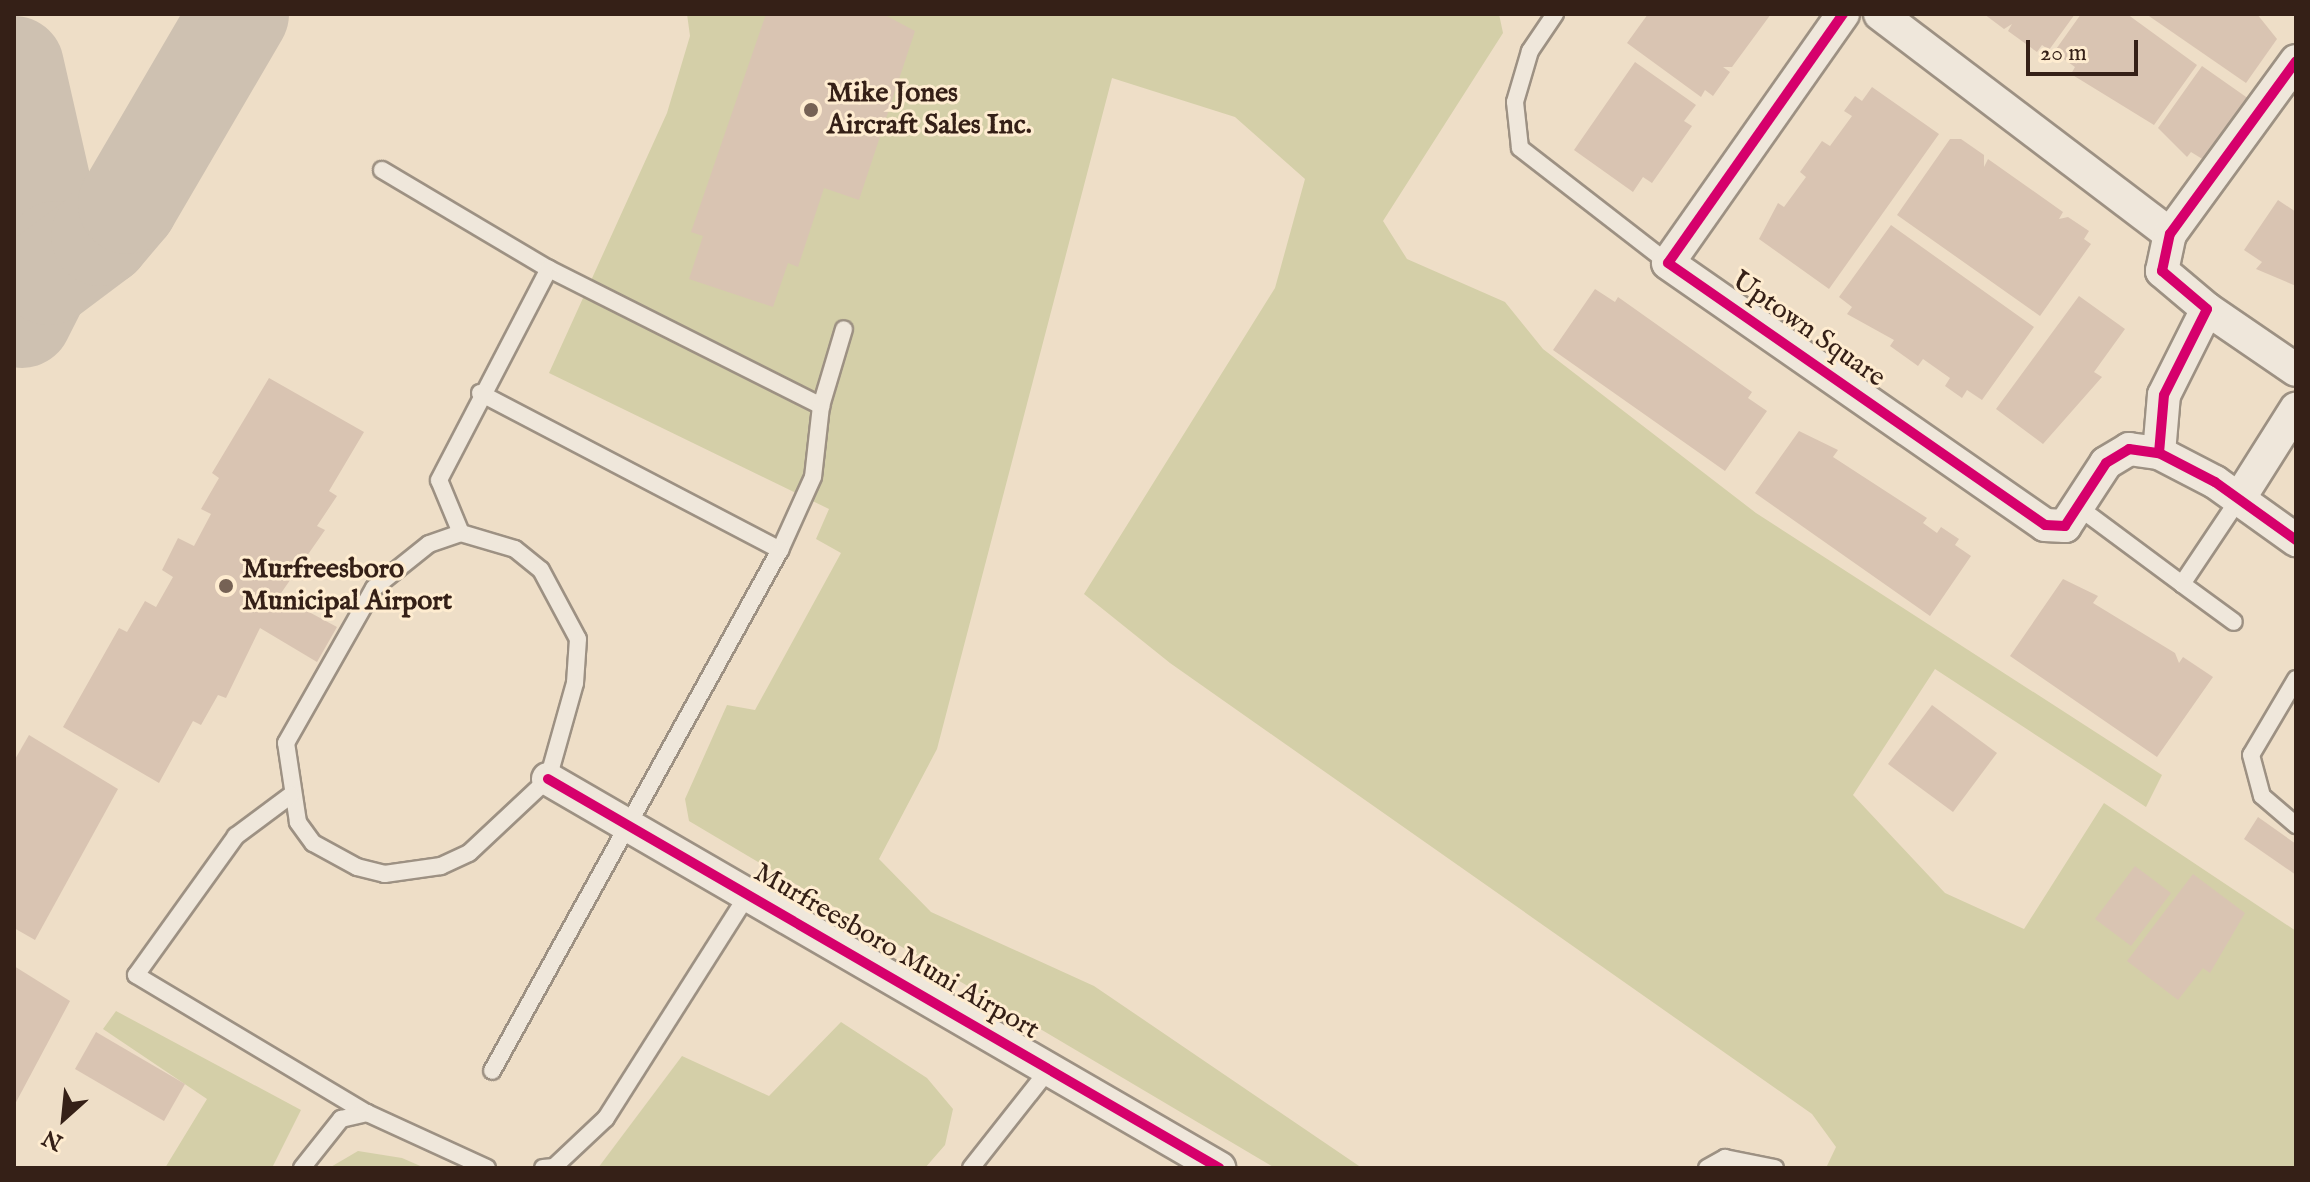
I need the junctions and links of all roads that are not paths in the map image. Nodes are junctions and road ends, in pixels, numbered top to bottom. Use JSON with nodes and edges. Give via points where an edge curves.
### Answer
{"nodes":[{"id":1,"x":1555,"y":14,"type":"edge"},
{"id":2,"x":1843,"y":14,"type":"edge"},
{"id":3,"x":1880,"y":14,"type":"edge"},
{"id":4,"x":2296,"y":61,"type":"edge"},
{"id":5,"x":382,"y":170,"type":"dead end"},
{"id":6,"x":2170,"y":234,"type":"junction"},
{"id":7,"x":1668,"y":263,"type":"junction"},
{"id":8,"x":549,"y":269,"type":"junction"},
{"id":9,"x":2207,"y":309,"type":"junction"},
{"id":10,"x":844,"y":329,"type":"dead end"},
{"id":11,"x":2296,"y":370,"type":"edge"},
{"id":12,"x":480,"y":393,"type":"junction"},
{"id":13,"x":821,"y":406,"type":"junction"},
{"id":14,"x":2296,"y":409,"type":"edge"},
{"id":15,"x":2159,"y":453,"type":"junction"},
{"id":16,"x":2239,"y":499,"type":"junction"},
{"id":17,"x":2077,"y":506,"type":"junction"},
{"id":18,"x":461,"y":533,"type":"junction"},
{"id":19,"x":2296,"y":540,"type":"edge"},
{"id":20,"x":780,"y":550,"type":"junction"},
{"id":21,"x":2182,"y":584,"type":"junction"},
{"id":22,"x":2234,"y":622,"type":"dead end"},
{"id":23,"x":2296,"y":679,"type":"edge"},
{"id":24,"x":548,"y":779,"type":"junction"},
{"id":25,"x":291,"y":795,"type":"junction"},
{"id":26,"x":632,"y":824,"type":"junction"},
{"id":27,"x":2296,"y":825,"type":"edge"},
{"id":28,"x":748,"y":894,"type":"junction"},
{"id":29,"x":1050,"y":1068,"type":"junction"},
{"id":30,"x":492,"y":1071,"type":"dead end"},
{"id":31,"x":367,"y":1113,"type":"junction"},
{"id":32,"x":302,"y":1168,"type":"edge"},
{"id":33,"x":487,"y":1168,"type":"edge"},
{"id":34,"x":543,"y":1168,"type":"edge"},
{"id":35,"x":971,"y":1168,"type":"edge"},
{"id":36,"x":1219,"y":1168,"type":"edge"},
{"id":37,"x":1707,"y":1168,"type":"edge"},
{"id":38,"x":1775,"y":1168,"type":"edge"}],
"edges":[{"from":1,"to":7,"type":"lane","name":"Uptown Square","via":[[1530,51],[1515,102],[1520,148]]},
{"from":2,"to":7,"type":"street"},
{"from":3,"to":6,"type":"street"},
{"from":4,"to":6,"type":"street"},
{"from":5,"to":8,"type":"lane"},
{"from":6,"to":9,"type":"street","via":[[2162,271]]},
{"from":7,"to":17,"type":"street","name":"Uptown Square","via":[[2045,525],[2065,526]]},
{"from":8,"to":12,"type":"lane"},
{"from":8,"to":13,"type":"lane"},
{"from":9,"to":11,"type":"street"},
{"from":9,"to":15,"type":"street","via":[[2164,395]]},
{"from":10,"to":13,"type":"lane"},
{"from":12,"to":18,"type":"lane","via":[[439,480]]},
{"from":12,"to":20,"type":"lane"},
{"from":13,"to":20,"type":"lane","via":[[813,477]]},
{"from":14,"to":16,"type":"street"},
{"from":15,"to":16,"type":"street"},
{"from":15,"to":17,"type":"street","name":"Uptown Square","via":[[2129,449],[2106,463]]},
{"from":16,"to":19,"type":"street"},
{"from":16,"to":21,"type":"lane"},
{"from":17,"to":21,"type":"lane"},
{"from":18,"to":24,"type":"lane","via":[[515,549],[541,570],[578,639],[575,683]]},
{"from":18,"to":25,"type":"lane","via":[[402,563],[348,627],[286,743]]},
{"from":20,"to":26,"type":"lane"},
{"from":21,"to":22,"type":"lane"},
{"from":23,"to":27,"type":"lane","via":[[2251,755],[2262,796]]},
{"from":24,"to":25,"type":"lane","via":[[469,853],[411,873],[357,867],[313,843]]},
{"from":24,"to":26,"type":"street","name":"Murfreesboro Muni Airport"},
{"from":25,"to":31,"type":"lane","via":[[236,836],[136,975]]},
{"from":26,"to":28,"type":"street","name":"Murfreesboro Muni Airport"},
{"from":26,"to":30,"type":"lane"},
{"from":28,"to":29,"type":"street","name":"Murfreesboro Muni Airport"},
{"from":28,"to":34,"type":"lane","via":[[606,1118],[554,1167]]},
{"from":29,"to":35,"type":"lane"},
{"from":29,"to":36,"type":"street","name":"Murfreesboro Muni Airport"},
{"from":31,"to":32,"type":"lane","via":[[341,1119]]},
{"from":31,"to":33,"type":"lane"},
{"from":37,"to":38,"type":"lane","via":[[1725,1158]]}]}
